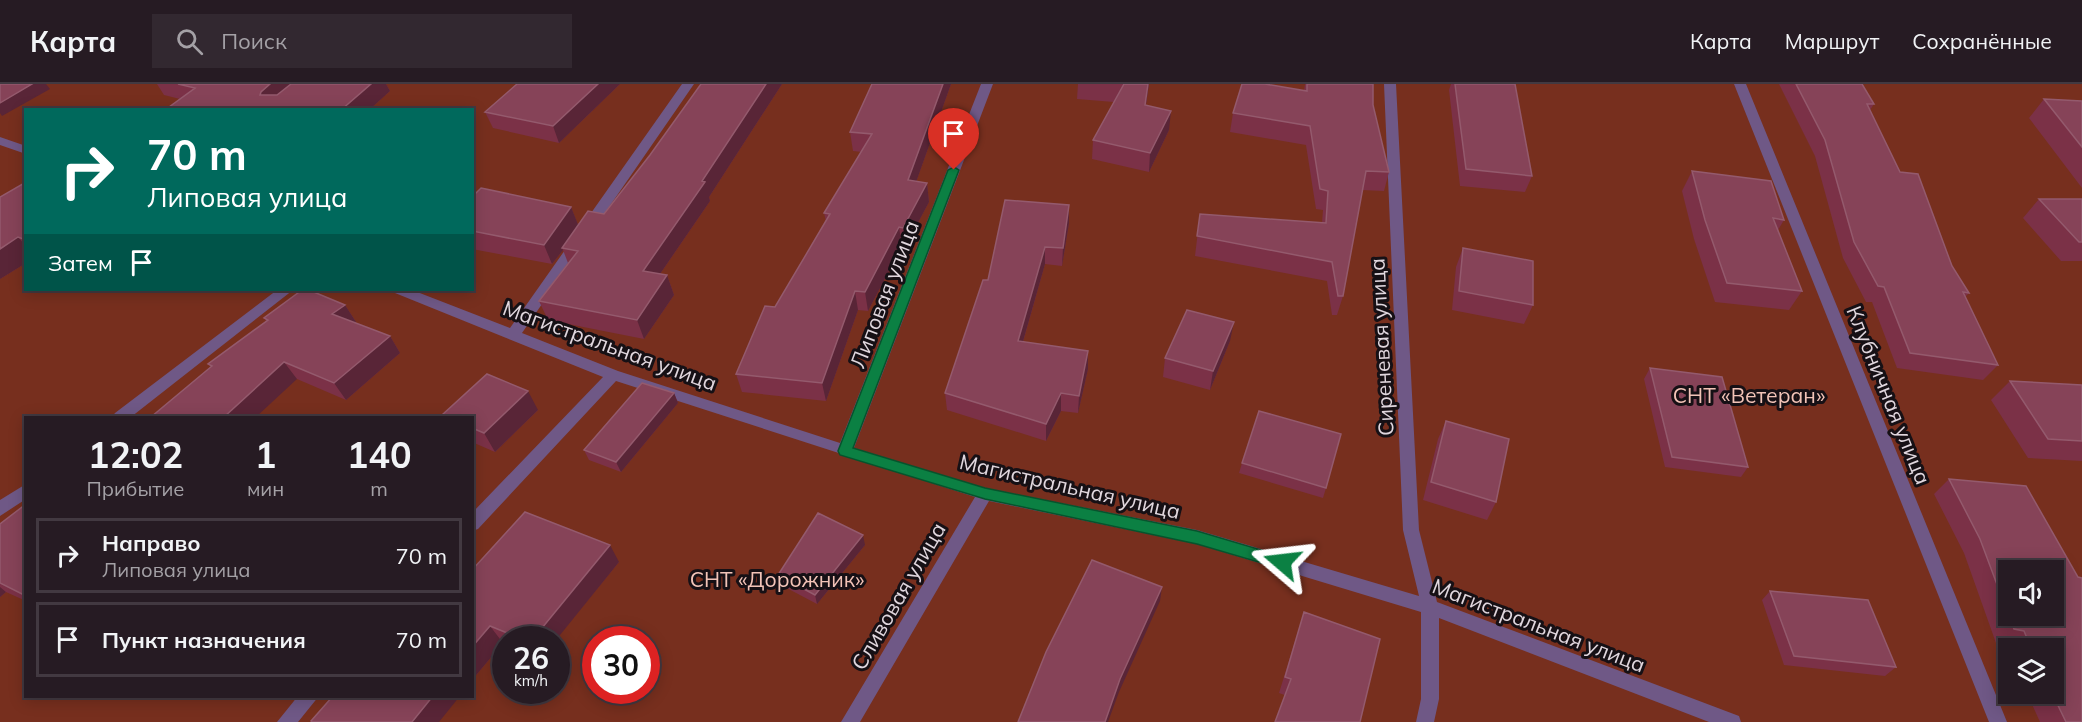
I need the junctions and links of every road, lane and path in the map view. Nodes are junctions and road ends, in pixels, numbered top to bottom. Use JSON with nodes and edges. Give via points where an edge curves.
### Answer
{"nodes":[{"id":1,"x":688,"y":84,"type":"edge"},
{"id":2,"x":987,"y":84,"type":"edge"},
{"id":3,"x":1390,"y":84,"type":"edge"},
{"id":4,"x":1740,"y":84,"type":"edge"},
{"id":5,"x":0,"y":141,"type":"edge"},
{"id":6,"x":24,"y":149,"type":"edge"},
{"id":7,"x":285,"y":291,"type":"edge"},
{"id":8,"x":403,"y":291,"type":"edge"},
{"id":9,"x":514,"y":333,"type":"junction"},
{"id":10,"x":614,"y":375,"type":"junction"},
{"id":11,"x":121,"y":416,"type":"edge"},
{"id":12,"x":845,"y":451,"type":"junction"},
{"id":13,"x":24,"y":491,"type":"edge"},
{"id":14,"x":985,"y":494,"type":"junction"},
{"id":15,"x":0,"y":509,"type":"edge"},
{"id":16,"x":474,"y":522,"type":"edge"},
{"id":17,"x":1430,"y":607,"type":"junction"},
{"id":18,"x":308,"y":698,"type":"edge"},
{"id":19,"x":286,"y":722,"type":"edge"},
{"id":20,"x":850,"y":722,"type":"edge"},
{"id":21,"x":1425,"y":722,"type":"edge"},
{"id":22,"x":1732,"y":722,"type":"edge"},
{"id":23,"x":1998,"y":722,"type":"edge"}],
"edges":[{"from":1,"to":9,"type":"street"},
{"from":2,"to":12,"type":"street","name":"Липовая улица"},
{"from":3,"to":17,"type":"street","name":"Сиреневая улица","via":[[1411,530]]},
{"from":4,"to":23,"type":"street","name":"Клубничная улица"},
{"from":5,"to":6,"type":"street"},
{"from":7,"to":11,"type":"street"},
{"from":8,"to":9,"type":"street","name":"Магистральная улица"},
{"from":9,"to":10,"type":"street","name":"Магистральная улица"},
{"from":10,"to":12,"type":"street","name":"Магистральная улица"},
{"from":10,"to":16,"type":"street"},
{"from":12,"to":14,"type":"street","name":"Магистральная улица"},
{"from":13,"to":15,"type":"street"},
{"from":14,"to":17,"type":"street","name":"Магистральная улица","via":[[1197,537]]},
{"from":14,"to":20,"type":"street","name":"Сливовая улица"},
{"from":17,"to":21,"type":"street","name":"Сиреневая улица","via":[[1430,699]]},
{"from":17,"to":22,"type":"street","name":"Магистральная улица"},
{"from":18,"to":19,"type":"street"}]}
